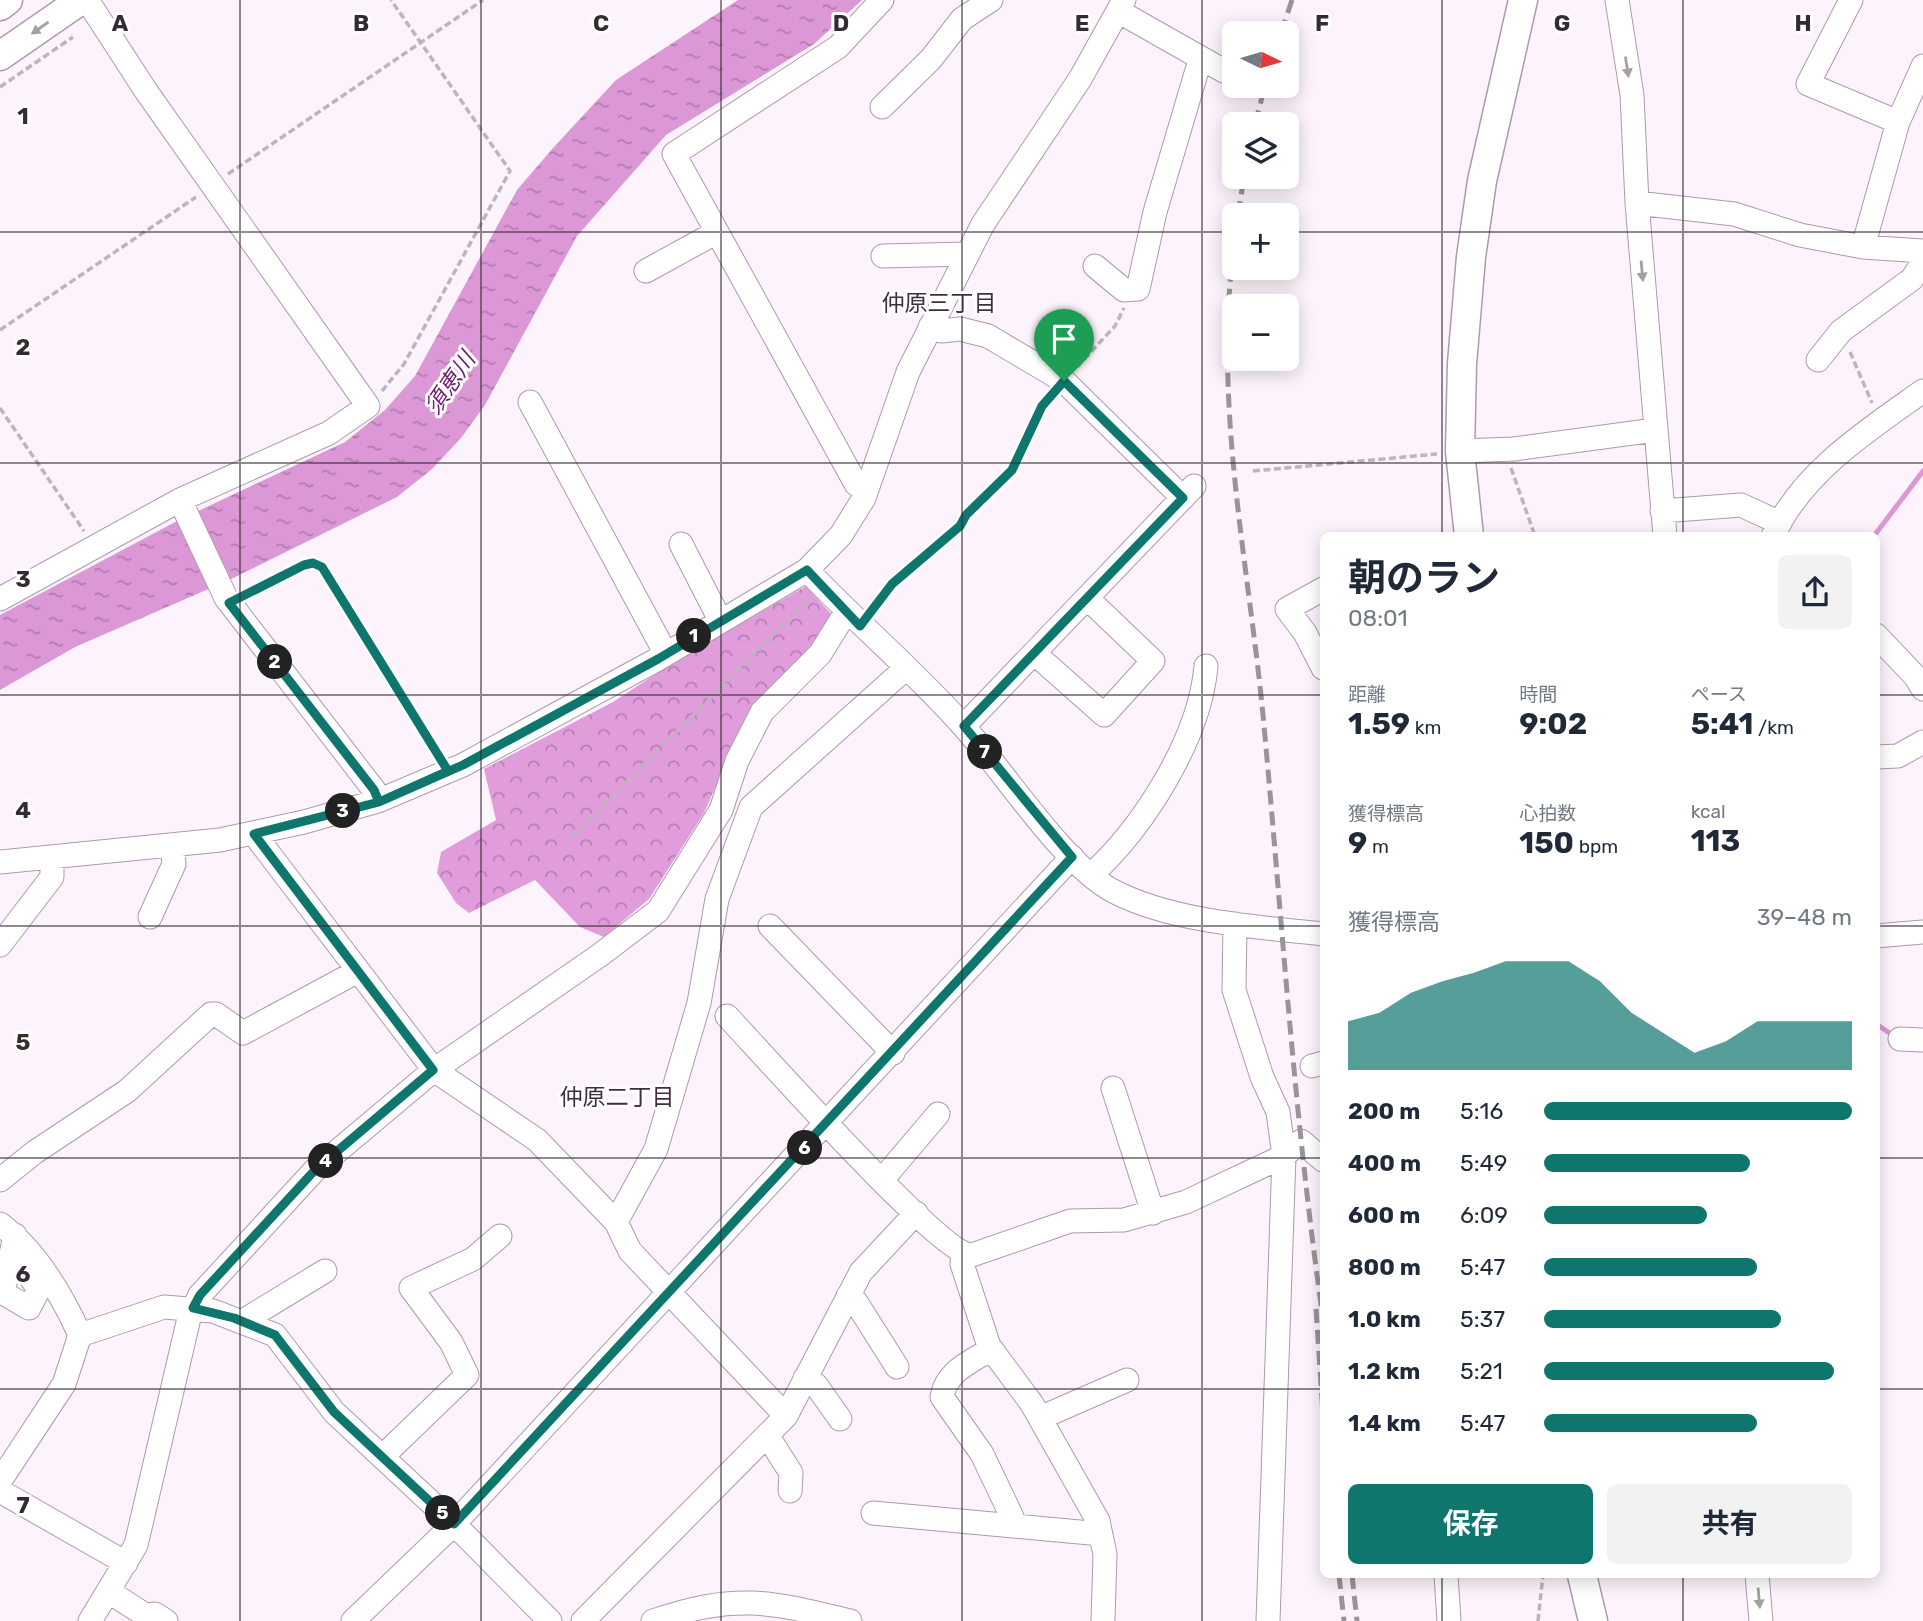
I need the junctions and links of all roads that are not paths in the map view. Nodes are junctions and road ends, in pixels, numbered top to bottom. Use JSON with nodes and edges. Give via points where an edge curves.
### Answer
{"nodes":[{"id":1,"x":8,"y":0,"type":"edge"},
{"id":2,"x":81,"y":0,"type":"edge"},
{"id":3,"x":87,"y":0,"type":"edge"},
{"id":4,"x":882,"y":0,"type":"edge"},
{"id":5,"x":991,"y":0,"type":"edge"},
{"id":6,"x":1523,"y":0,"type":"edge"},
{"id":7,"x":1617,"y":0,"type":"edge"},
{"id":8,"x":1851,"y":0,"type":"edge"},
{"id":9,"x":1119,"y":4,"type":"edge"},
{"id":10,"x":0,"y":6,"type":"edge"},
{"id":11,"x":0,"y":56,"type":"edge"},
{"id":12,"x":1200,"y":60,"type":"junction"},
{"id":13,"x":1923,"y":66,"type":"edge"},
{"id":14,"x":1222,"y":70,"type":"edge"},
{"id":15,"x":882,"y":107,"type":"dead end"},
{"id":16,"x":1898,"y":122,"type":"junction"},
{"id":17,"x":1637,"y":203,"type":"junction"},
{"id":18,"x":717,"y":232,"type":"junction"},
{"id":19,"x":1863,"y":247,"type":"junction"},
{"id":20,"x":1923,"y":251,"type":"edge"},
{"id":21,"x":967,"y":254,"type":"junction"},
{"id":22,"x":883,"y":256,"type":"dead end"},
{"id":23,"x":1923,"y":262,"type":"edge"},
{"id":24,"x":1095,"y":266,"type":"dead end"},
{"id":25,"x":646,"y":271,"type":"dead end"},
{"id":26,"x":930,"y":327,"type":"junction"},
{"id":27,"x":1818,"y":360,"type":"dead end"},
{"id":28,"x":1923,"y":391,"type":"edge"},
{"id":29,"x":530,"y":402,"type":"dead end"},
{"id":30,"x":1655,"y":430,"type":"junction"},
{"id":31,"x":1460,"y":451,"type":"junction"},
{"id":32,"x":866,"y":491,"type":"junction"},
{"id":33,"x":183,"y":508,"type":"junction"},
{"id":34,"x":1662,"y":511,"type":"junction"},
{"id":35,"x":1776,"y":529,"type":"edge"},
{"id":36,"x":1469,"y":532,"type":"edge"},
{"id":37,"x":1664,"y":532,"type":"edge"},
{"id":38,"x":681,"y":544,"type":"dead end"},
{"id":39,"x":814,"y":578,"type":"junction"},
{"id":40,"x":1320,"y":591,"type":"edge"},
{"id":41,"x":1087,"y":598,"type":"junction"},
{"id":42,"x":0,"y":599,"type":"edge"},
{"id":43,"x":853,"y":619,"type":"junction"},
{"id":44,"x":720,"y":620,"type":"junction"},
{"id":45,"x":1880,"y":639,"type":"edge"},
{"id":46,"x":1034,"y":653,"type":"junction"},
{"id":47,"x":666,"y":654,"type":"junction"},
{"id":48,"x":1320,"y":662,"type":"edge"},
{"id":49,"x":1206,"y":666,"type":"dead end"},
{"id":50,"x":905,"y":669,"type":"junction"},
{"id":51,"x":1923,"y":689,"type":"edge"},
{"id":52,"x":964,"y":726,"type":"junction"},
{"id":53,"x":1923,"y":742,"type":"edge"},
{"id":54,"x":1880,"y":757,"type":"edge"},
{"id":55,"x":379,"y":802,"type":"junction"},
{"id":56,"x":254,"y":834,"type":"junction"},
{"id":57,"x":172,"y":845,"type":"junction"},
{"id":58,"x":52,"y":857,"type":"junction"},
{"id":59,"x":1072,"y":857,"type":"junction"},
{"id":60,"x":0,"y":862,"type":"edge"},
{"id":61,"x":1091,"y":875,"type":"junction"},
{"id":62,"x":150,"y":917,"type":"dead end"},
{"id":63,"x":1235,"y":924,"type":"junction"},
{"id":64,"x":770,"y":926,"type":"dead end"},
{"id":65,"x":1923,"y":932,"type":"edge"},
{"id":66,"x":1320,"y":934,"type":"edge"},
{"id":67,"x":1880,"y":936,"type":"edge"},
{"id":68,"x":0,"y":945,"type":"edge"},
{"id":69,"x":358,"y":971,"type":"junction"},
{"id":70,"x":727,"y":1016,"type":"dead end"},
{"id":71,"x":1900,"y":1039,"type":"dead end"},
{"id":72,"x":1923,"y":1040,"type":"edge"},
{"id":73,"x":893,"y":1053,"type":"junction"},
{"id":74,"x":433,"y":1070,"type":"junction"},
{"id":75,"x":1113,"y":1088,"type":"dead end"},
{"id":76,"x":938,"y":1114,"type":"dead end"},
{"id":77,"x":829,"y":1123,"type":"junction"},
{"id":78,"x":1284,"y":1156,"type":"junction"},
{"id":79,"x":1320,"y":1158,"type":"edge"},
{"id":80,"x":0,"y":1180,"type":"edge"},
{"id":81,"x":882,"y":1180,"type":"junction"},
{"id":82,"x":916,"y":1213,"type":"junction"},
{"id":83,"x":1153,"y":1213,"type":"junction"},
{"id":84,"x":616,"y":1222,"type":"junction"},
{"id":85,"x":12,"y":1234,"type":"edge"},
{"id":86,"x":500,"y":1236,"type":"dead end"},
{"id":87,"x":963,"y":1255,"type":"junction"},
{"id":88,"x":325,"y":1271,"type":"dead end"},
{"id":89,"x":670,"y":1293,"type":"junction"},
{"id":90,"x":848,"y":1296,"type":"junction"},
{"id":91,"x":193,"y":1308,"type":"junction"},
{"id":92,"x":243,"y":1321,"type":"junction"},
{"id":93,"x":80,"y":1335,"type":"junction"},
{"id":94,"x":991,"y":1349,"type":"junction"},
{"id":95,"x":898,"y":1367,"type":"dead end"},
{"id":96,"x":805,"y":1378,"type":"junction"},
{"id":97,"x":1127,"y":1380,"type":"dead end"},
{"id":98,"x":786,"y":1416,"type":"junction"},
{"id":99,"x":1040,"y":1418,"type":"junction"},
{"id":100,"x":840,"y":1419,"type":"dead end"},
{"id":101,"x":767,"y":1435,"type":"junction"},
{"id":102,"x":382,"y":1457,"type":"junction"},
{"id":103,"x":0,"y":1480,"type":"edge"},
{"id":104,"x":0,"y":1490,"type":"edge"},
{"id":105,"x":790,"y":1491,"type":"dead end"},
{"id":106,"x":873,"y":1513,"type":"dead end"},
{"id":107,"x":454,"y":1524,"type":"junction"},
{"id":108,"x":1012,"y":1526,"type":"junction"},
{"id":109,"x":1101,"y":1534,"type":"junction"},
{"id":110,"x":126,"y":1563,"type":"junction"},
{"id":111,"x":1446,"y":1578,"type":"edge"},
{"id":112,"x":1583,"y":1578,"type":"edge"},
{"id":113,"x":1757,"y":1578,"type":"edge"},
{"id":114,"x":108,"y":1591,"type":"junction"},
{"id":115,"x":724,"y":1612,"type":"edge"},
{"id":116,"x":90,"y":1621,"type":"edge"},
{"id":117,"x":166,"y":1621,"type":"edge"},
{"id":118,"x":353,"y":1621,"type":"edge"},
{"id":119,"x":550,"y":1621,"type":"edge"},
{"id":120,"x":583,"y":1621,"type":"edge"},
{"id":121,"x":653,"y":1621,"type":"edge"},
{"id":122,"x":850,"y":1621,"type":"edge"},
{"id":123,"x":1103,"y":1621,"type":"edge"},
{"id":124,"x":1268,"y":1621,"type":"edge"},
{"id":125,"x":1449,"y":1621,"type":"edge"},
{"id":126,"x":1593,"y":1621,"type":"edge"},
{"id":127,"x":1761,"y":1621,"type":"edge"}],
"edges":[{"from":1,"to":10,"type":"main road"},
{"from":2,"to":11,"type":"main road","one_way":true},
{"from":3,"to":33,"type":"street","via":[[368,406],[330,433]]},
{"from":4,"to":18,"type":"street","via":[[838,47],[674,154]]},
{"from":5,"to":15,"type":"street","via":[[962,19]]},
{"from":6,"to":31,"type":"main road","via":[[1482,181],[1471,257]]},
{"from":7,"to":17,"type":"street","one_way":true,"via":[[1632,94]]},
{"from":8,"to":16,"type":"street","via":[[1808,84]]},
{"from":9,"to":12,"type":"street"},
{"from":9,"to":21,"type":"street","via":[[1080,79]]},
{"from":12,"to":14,"type":"street"},
{"from":12,"to":24,"type":"street","via":[[1155,212],[1138,289],[1124,290]]},
{"from":13,"to":16,"type":"street"},
{"from":16,"to":19,"type":"street"},
{"from":17,"to":19,"type":"street","via":[[1734,214],[1800,235]]},
{"from":17,"to":30,"type":"street","one_way":true},
{"from":18,"to":25,"type":"street"},
{"from":18,"to":32,"type":"street","via":[[856,484]]},
{"from":19,"to":20,"type":"street"},
{"from":21,"to":22,"type":"street"},
{"from":21,"to":26,"type":"street"},
{"from":23,"to":27,"type":"street","via":[[1912,279],[1841,331]]},
{"from":26,"to":32,"type":"street","via":[[908,372]]},
{"from":26,"to":41,"type":"street","via":[[941,331],[960,328],[988,336],[1064,381],[1189,492]]},
{"from":28,"to":35,"type":"street","via":[[1814,477]]},
{"from":29,"to":47,"type":"street"},
{"from":30,"to":31,"type":"street"},
{"from":30,"to":34,"type":"street"},
{"from":31,"to":36,"type":"main road"},
{"from":32,"to":39,"type":"street"},
{"from":33,"to":42,"type":"street","via":[[94,546]]},
{"from":33,"to":55,"type":"street","via":[[228,600]]},
{"from":34,"to":35,"type":"street","via":[[1741,505]]},
{"from":34,"to":37,"type":"street"},
{"from":38,"to":44,"type":"street"},
{"from":39,"to":43,"type":"street"},
{"from":39,"to":44,"type":"street"},
{"from":40,"to":48,"type":"street","via":[[1287,609]]},
{"from":41,"to":46,"type":"street"},
{"from":41,"to":46,"type":"street","via":[[1153,661],[1104,715]]},
{"from":43,"to":50,"type":"street"},
{"from":43,"to":74,"type":"street","via":[[762,712],[737,761],[721,810],[658,911]]},
{"from":44,"to":47,"type":"street"},
{"from":45,"to":51,"type":"street"},
{"from":46,"to":52,"type":"street"},
{"from":47,"to":55,"type":"street","via":[[448,771]]},
{"from":49,"to":61,"type":"street","via":[[1203,694],[1179,753],[1134,828]]},
{"from":50,"to":52,"type":"street"},
{"from":50,"to":84,"type":"street","via":[[751,807],[717,899],[699,1003],[656,1149]]},
{"from":52,"to":59,"type":"street"},
{"from":53,"to":54,"type":"street","via":[[1898,756]]},
{"from":55,"to":56,"type":"street"},
{"from":56,"to":57,"type":"street"},
{"from":56,"to":69,"type":"street"},
{"from":57,"to":58,"type":"street"},
{"from":57,"to":62,"type":"street","via":[[174,864]]},
{"from":58,"to":60,"type":"street"},
{"from":58,"to":68,"type":"street","via":[[52,877]]},
{"from":59,"to":61,"type":"street"},
{"from":59,"to":73,"type":"street"},
{"from":61,"to":63,"type":"street","via":[[1140,903]]},
{"from":63,"to":66,"type":"street"},
{"from":63,"to":78,"type":"street","via":[[1234,990],[1258,1066],[1279,1112]]},
{"from":64,"to":73,"type":"street"},
{"from":65,"to":67,"type":"street"},
{"from":69,"to":74,"type":"street"},
{"from":69,"to":80,"type":"street","via":[[243,1033],[211,1014],[127,1091]]},
{"from":70,"to":77,"type":"street"},
{"from":71,"to":72,"type":"street"},
{"from":73,"to":77,"type":"street"},
{"from":74,"to":84,"type":"street","via":[[537,1140]]},
{"from":74,"to":91,"type":"street","via":[[315,1170]]},
{"from":75,"to":83,"type":"street"},
{"from":76,"to":81,"type":"street"},
{"from":77,"to":81,"type":"street"},
{"from":77,"to":89,"type":"street"},
{"from":78,"to":79,"type":"street","via":[[1301,1142]]},
{"from":78,"to":83,"type":"street"},
{"from":78,"to":124,"type":"street"},
{"from":81,"to":82,"type":"street"},
{"from":82,"to":87,"type":"street"},
{"from":82,"to":90,"type":"street","via":[[861,1272]]},
{"from":83,"to":87,"type":"street","via":[[1124,1220],[1070,1221]]},
{"from":84,"to":89,"type":"street","via":[[630,1251]]},
{"from":85,"to":93,"type":"street","via":[[36,1260]]},
{"from":86,"to":102,"type":"street","via":[[473,1259],[411,1288],[452,1342],[467,1375]]},
{"from":87,"to":94,"type":"street","via":[[962,1264]]},
{"from":88,"to":92,"type":"street"},
{"from":89,"to":98,"type":"street"},
{"from":89,"to":107,"type":"street"},
{"from":90,"to":95,"type":"street"},
{"from":90,"to":96,"type":"street"},
{"from":91,"to":92,"type":"street"},
{"from":91,"to":93,"type":"street","via":[[164,1307]]},
{"from":91,"to":110,"type":"street","via":[[136,1545]]},
{"from":92,"to":102,"type":"street","via":[[275,1335],[334,1412]]},
{"from":93,"to":103,"type":"street","via":[[64,1384]]},
{"from":94,"to":99,"type":"street"},
{"from":94,"to":108,"type":"street","via":[[950,1376],[942,1397],[982,1454]]},
{"from":96,"to":98,"type":"street"},
{"from":96,"to":100,"type":"street","via":[[816,1385]]},
{"from":97,"to":99,"type":"street"},
{"from":98,"to":101,"type":"street"},
{"from":99,"to":109,"type":"street","via":[[1088,1501]]},
{"from":101,"to":105,"type":"street","via":[[791,1473]]},
{"from":101,"to":120,"type":"street"},
{"from":102,"to":107,"type":"street"},
{"from":104,"to":110,"type":"street"},
{"from":106,"to":108,"type":"street"},
{"from":107,"to":118,"type":"street"},
{"from":107,"to":119,"type":"street"},
{"from":108,"to":109,"type":"street"},
{"from":109,"to":123,"type":"street","via":[[1105,1554]]},
{"from":110,"to":114,"type":"street"},
{"from":111,"to":125,"type":"street"},
{"from":112,"to":126,"type":"main road"},
{"from":113,"to":127,"type":"street","one_way":true},
{"from":114,"to":116,"type":"street"},
{"from":114,"to":117,"type":"street","via":[[145,1615],[155,1614]]},
{"from":115,"to":121,"type":"street"},
{"from":115,"to":122,"type":"street","via":[[754,1601]]}]}
